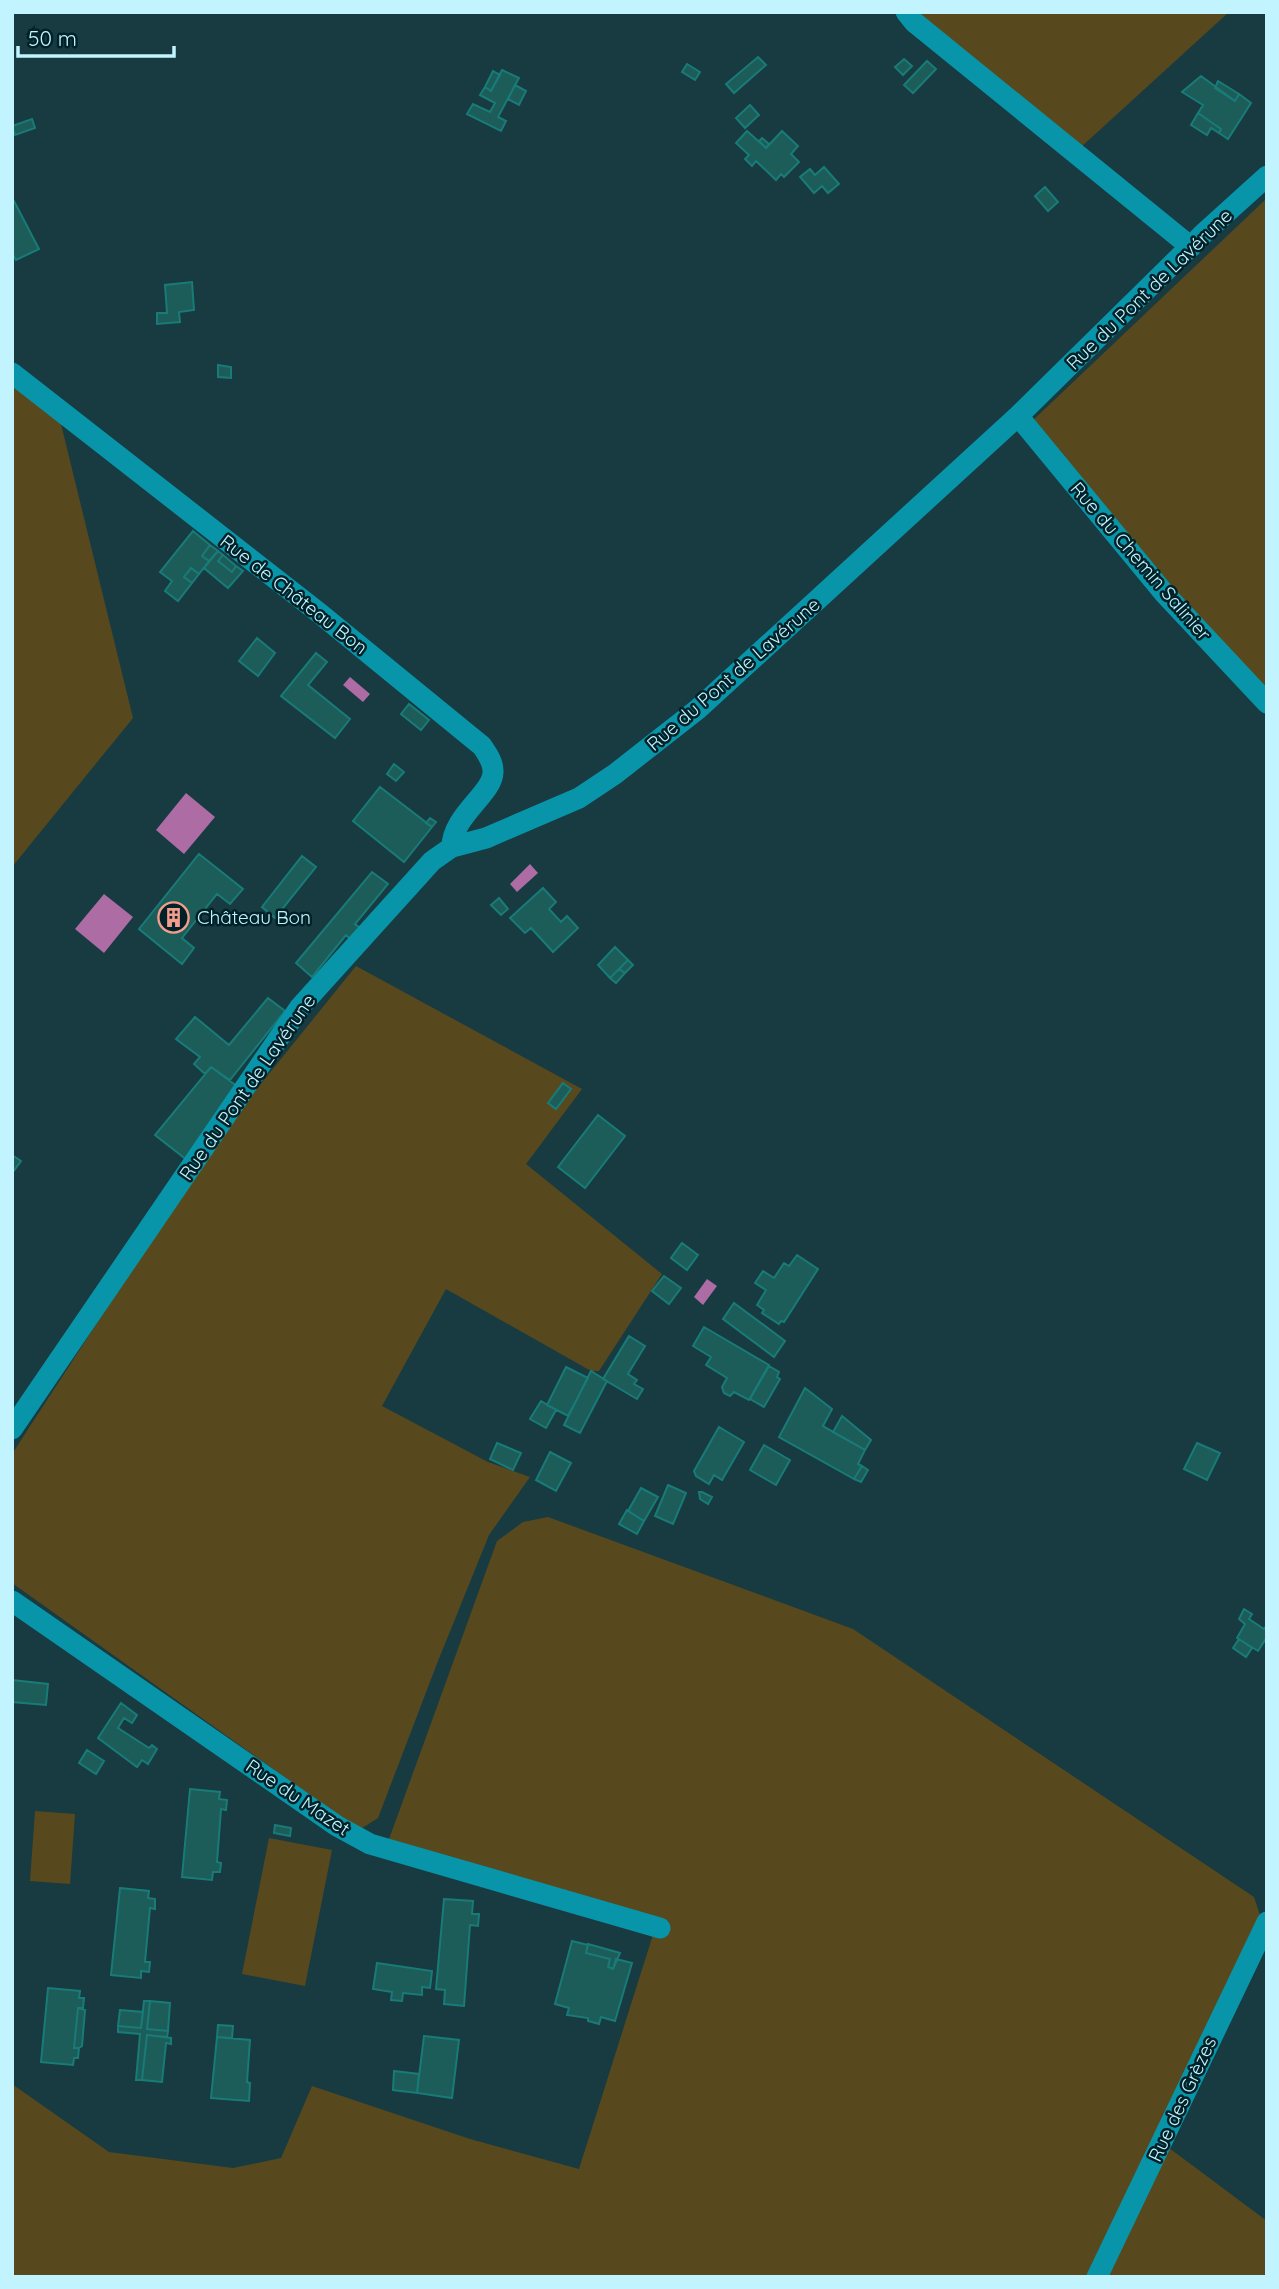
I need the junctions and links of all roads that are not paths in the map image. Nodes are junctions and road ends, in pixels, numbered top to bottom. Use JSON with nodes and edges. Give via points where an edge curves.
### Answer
{"nodes":[{"id":1,"x":906,"y":12,"type":"edge"},
{"id":2,"x":1267,"y":176,"type":"edge"},
{"id":3,"x":1191,"y":247,"type":"junction"},
{"id":4,"x":12,"y":373,"type":"edge"},
{"id":5,"x":1018,"y":416,"type":"junction"},
{"id":6,"x":1267,"y":703,"type":"edge"},
{"id":7,"x":452,"y":847,"type":"junction"},
{"id":8,"x":12,"y":1429,"type":"edge"},
{"id":9,"x":12,"y":1601,"type":"edge"},
{"id":10,"x":1267,"y":1922,"type":"edge"},
{"id":11,"x":660,"y":1928,"type":"dead end"},
{"id":12,"x":1097,"y":2277,"type":"edge"}],
"edges":[{"from":1,"to":3,"type":"street"},
{"from":2,"to":3,"type":"street","name":"Rue du Pont de Lavérune"},
{"from":3,"to":5,"type":"street","name":"Rue du Pont de Lavérune"},
{"from":4,"to":7,"type":"street","name":"Rue de Château Bon","via":[[318,611],[482,746],[491,761],[492,779],[452,834]]},
{"from":5,"to":6,"type":"street","name":"Rue du Chemin Salinier","via":[[1164,593]]},
{"from":5,"to":7,"type":"street","name":"Rue du Pont de Lavérune","via":[[698,709],[615,774],[579,798],[486,838]]},
{"from":7,"to":8,"type":"street","name":"Rue du Pont de Lavérune","via":[[432,861],[300,1007]]},
{"from":9,"to":11,"type":"street","name":"Rue du Mazet","via":[[337,1826],[370,1844]]},
{"from":10,"to":12,"type":"street","name":"Rue des Grèzes"}]}
